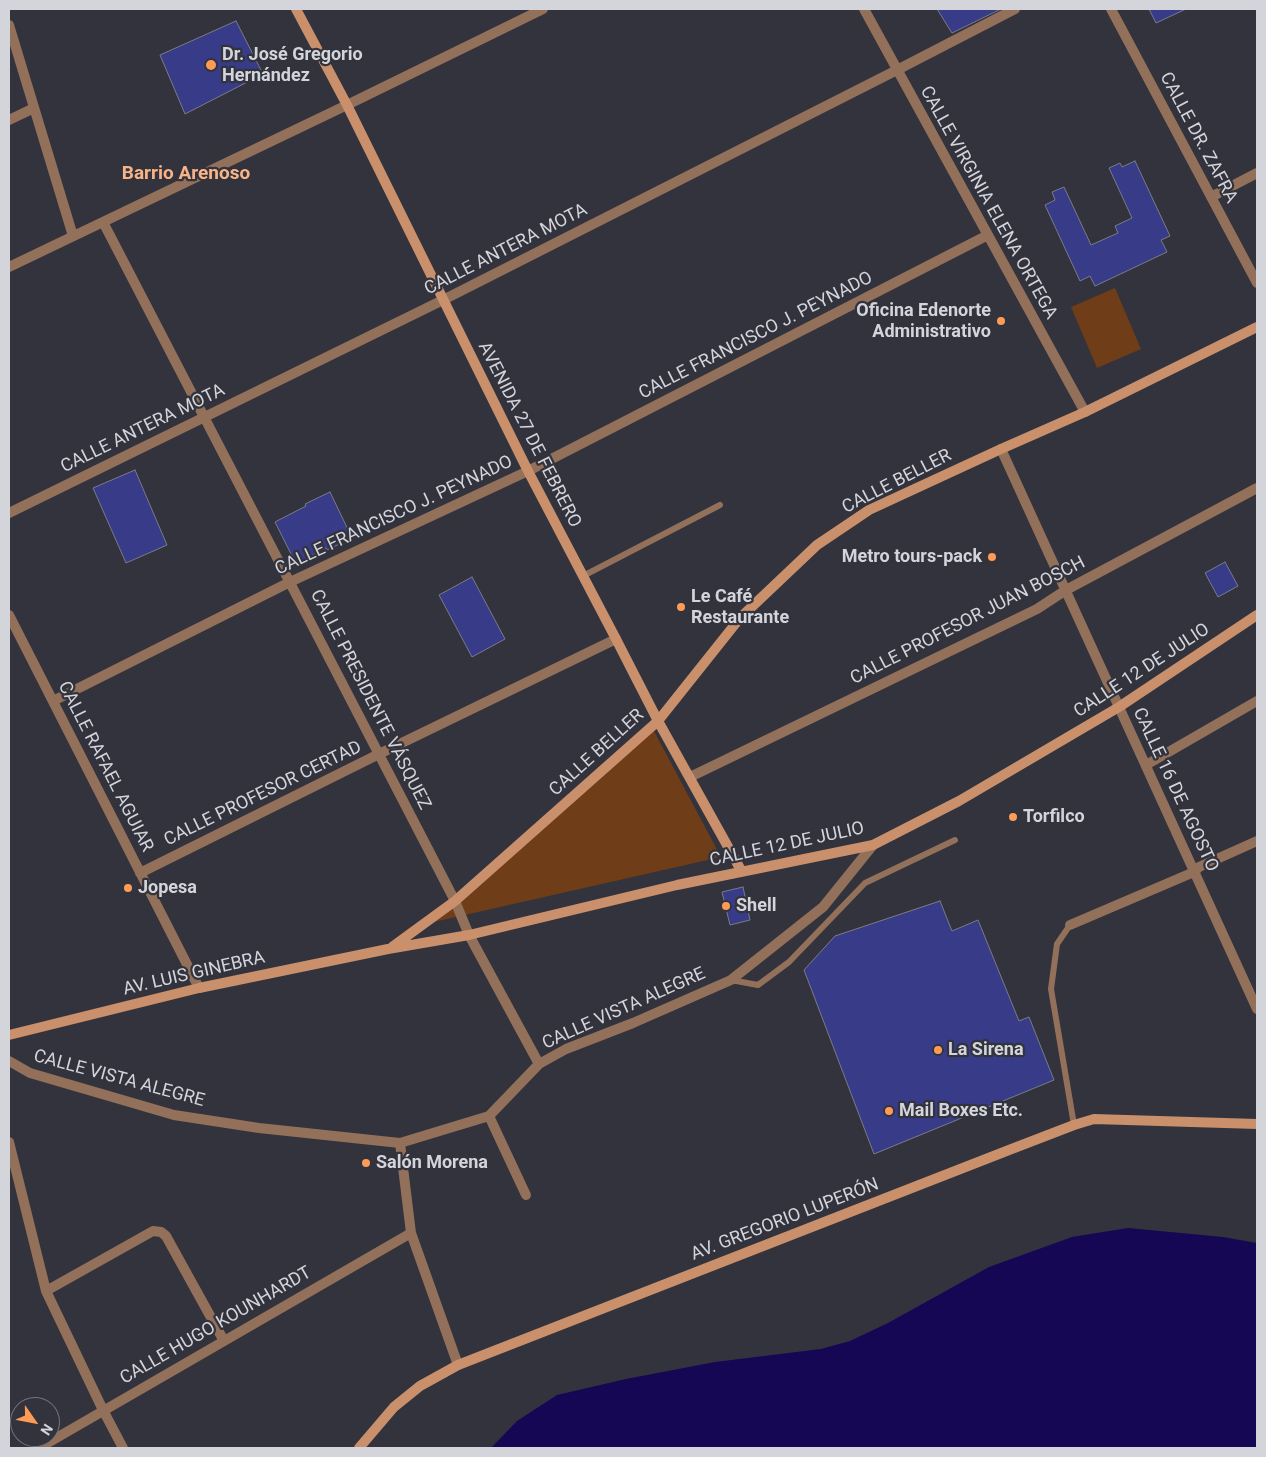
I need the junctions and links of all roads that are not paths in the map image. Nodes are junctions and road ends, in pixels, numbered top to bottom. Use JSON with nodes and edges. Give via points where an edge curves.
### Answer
{"nodes":[{"id":1,"x":296,"y":9,"type":"edge"},
{"id":2,"x":543,"y":9,"type":"edge"},
{"id":3,"x":864,"y":9,"type":"edge"},
{"id":4,"x":1015,"y":9,"type":"edge"},
{"id":5,"x":1111,"y":9,"type":"edge"},
{"id":6,"x":9,"y":25,"type":"edge"},
{"id":7,"x":897,"y":70,"type":"junction"},
{"id":8,"x":347,"y":105,"type":"junction"},
{"id":9,"x":34,"y":108,"type":"junction"},
{"id":10,"x":9,"y":120,"type":"edge"},
{"id":11,"x":1257,"y":173,"type":"edge"},
{"id":12,"x":1211,"y":197,"type":"junction"},
{"id":13,"x":103,"y":222,"type":"junction"},
{"id":14,"x":988,"y":235,"type":"junction"},
{"id":15,"x":73,"y":236,"type":"junction"},
{"id":16,"x":9,"y":268,"type":"edge"},
{"id":17,"x":1257,"y":282,"type":"edge"},
{"id":18,"x":443,"y":300,"type":"junction"},
{"id":19,"x":1257,"y":327,"type":"edge"},
{"id":20,"x":1085,"y":412,"type":"junction"},
{"id":21,"x":204,"y":418,"type":"junction"},
{"id":22,"x":1001,"y":449,"type":"junction"},
{"id":23,"x":528,"y":471,"type":"junction"},
{"id":24,"x":1257,"y":488,"type":"edge"},
{"id":25,"x":720,"y":505,"type":"dead end"},
{"id":26,"x":9,"y":513,"type":"edge"},
{"id":27,"x":583,"y":576,"type":"junction"},
{"id":28,"x":290,"y":582,"type":"junction"},
{"id":29,"x":1066,"y":590,"type":"junction"},
{"id":30,"x":9,"y":615,"type":"edge"},
{"id":31,"x":1257,"y":615,"type":"edge"},
{"id":32,"x":616,"y":639,"type":"junction"},
{"id":33,"x":52,"y":701,"type":"junction"},
{"id":34,"x":1257,"y":701,"type":"edge"},
{"id":35,"x":1119,"y":707,"type":"junction"},
{"id":36,"x":658,"y":721,"type":"junction"},
{"id":37,"x":379,"y":754,"type":"junction"},
{"id":38,"x":1146,"y":765,"type":"junction"},
{"id":39,"x":690,"y":777,"type":"junction"},
{"id":40,"x":955,"y":840,"type":"dead end"},
{"id":41,"x":1257,"y":841,"type":"edge"},
{"id":42,"x":873,"y":845,"type":"junction"},
{"id":43,"x":742,"y":872,"type":"junction"},
{"id":44,"x":1194,"y":872,"type":"junction"},
{"id":45,"x":140,"y":873,"type":"junction"},
{"id":46,"x":455,"y":901,"type":"junction"},
{"id":47,"x":1070,"y":924,"type":"joint"},
{"id":48,"x":469,"y":935,"type":"junction"},
{"id":49,"x":388,"y":949,"type":"junction"},
{"id":50,"x":731,"y":980,"type":"junction"},
{"id":51,"x":199,"y":988,"type":"junction"},
{"id":52,"x":1257,"y":1009,"type":"edge"},
{"id":53,"x":9,"y":1035,"type":"edge"},
{"id":54,"x":9,"y":1061,"type":"edge"},
{"id":55,"x":539,"y":1064,"type":"junction"},
{"id":56,"x":489,"y":1116,"type":"junction"},
{"id":57,"x":1257,"y":1124,"type":"edge"},
{"id":58,"x":1074,"y":1125,"type":"junction"},
{"id":59,"x":9,"y":1142,"type":"edge"},
{"id":60,"x":400,"y":1143,"type":"junction"},
{"id":61,"x":526,"y":1195,"type":"dead end"},
{"id":62,"x":411,"y":1233,"type":"junction"},
{"id":63,"x":46,"y":1291,"type":"junction"},
{"id":64,"x":224,"y":1341,"type":"junction"},
{"id":65,"x":458,"y":1365,"type":"junction"},
{"id":66,"x":103,"y":1410,"type":"junction"},
{"id":67,"x":38,"y":1448,"type":"edge"},
{"id":68,"x":123,"y":1448,"type":"edge"},
{"id":69,"x":359,"y":1448,"type":"edge"}],
"edges":[{"from":1,"to":8,"type":"street","name":"AVENIDA 27 DE FEBRERO"},
{"from":2,"to":8,"type":"street"},
{"from":3,"to":7,"type":"street","name":"CALLE VIRGINIA ELENA ORTEGA"},
{"from":4,"to":7,"type":"street","name":"CALLE ANTERA MOTA"},
{"from":5,"to":12,"type":"street","name":"CALLE DR. ZAFRA"},
{"from":6,"to":9,"type":"street"},
{"from":7,"to":14,"type":"street","name":"CALLE VIRGINIA ELENA ORTEGA"},
{"from":7,"to":18,"type":"street","name":"CALLE ANTERA MOTA"},
{"from":8,"to":13,"type":"street"},
{"from":8,"to":18,"type":"street","name":"AVENIDA 27 DE FEBRERO"},
{"from":9,"to":10,"type":"street"},
{"from":9,"to":15,"type":"street"},
{"from":11,"to":12,"type":"street"},
{"from":12,"to":17,"type":"street","name":"CALLE DR. ZAFRA"},
{"from":13,"to":15,"type":"street"},
{"from":13,"to":21,"type":"street","name":"CALLE PRESIDENTE VÁSQUEZ"},
{"from":14,"to":20,"type":"street","name":"CALLE VIRGINIA ELENA ORTEGA"},
{"from":14,"to":23,"type":"street","name":"CALLE FRANCISCO J. PEYNADO"},
{"from":15,"to":16,"type":"street"},
{"from":18,"to":21,"type":"street","name":"CALLE ANTERA MOTA"},
{"from":18,"to":23,"type":"street","name":"AVENIDA 27 DE FEBRERO"},
{"from":19,"to":20,"type":"street","name":"CALLE BELLER"},
{"from":20,"to":22,"type":"street","name":"CALLE BELLER"},
{"from":21,"to":26,"type":"street","name":"CALLE ANTERA MOTA"},
{"from":21,"to":28,"type":"street","name":"CALLE PRESIDENTE VÁSQUEZ"},
{"from":22,"to":29,"type":"street","name":"CALLE 16 DE AGOSTO"},
{"from":22,"to":36,"type":"street","name":"CALLE BELLER","via":[[869,510],[817,545],[740,618]]},
{"from":23,"to":27,"type":"street","name":"AVENIDA 27 DE FEBRERO"},
{"from":23,"to":28,"type":"street","name":"CALLE FRANCISCO J. PEYNADO"},
{"from":24,"to":29,"type":"street","name":"CALLE PROFESOR JUAN BOSCH"},
{"from":25,"to":27,"type":"lane"},
{"from":27,"to":32,"type":"street","name":"AVENIDA 27 DE FEBRERO"},
{"from":28,"to":33,"type":"street","name":"CALLE FRANCISCO J. PEYNADO"},
{"from":28,"to":37,"type":"street","name":"CALLE PRESIDENTE VÁSQUEZ"},
{"from":29,"to":35,"type":"street","name":"CALLE 16 DE AGOSTO"},
{"from":29,"to":39,"type":"street","name":"CALLE PROFESOR JUAN BOSCH","via":[[1037,609]]},
{"from":30,"to":33,"type":"street","name":"CALLE RAFAEL AGUIAR"},
{"from":31,"to":35,"type":"street","name":"CALLE 12 DE JULIO"},
{"from":32,"to":36,"type":"street","name":"AVENIDA 27 DE FEBRERO"},
{"from":32,"to":37,"type":"street","name":"CALLE PROFESOR CERTAD"},
{"from":33,"to":45,"type":"street","name":"CALLE RAFAEL AGUIAR"},
{"from":34,"to":38,"type":"street"},
{"from":35,"to":38,"type":"street","name":"CALLE 16 DE AGOSTO"},
{"from":35,"to":42,"type":"street","name":"CALLE 12 DE JULIO","via":[[959,801]]},
{"from":36,"to":39,"type":"street","name":"AVENIDA 27 DE FEBRERO"},
{"from":36,"to":46,"type":"street","name":"CALLE BELLER"},
{"from":37,"to":45,"type":"street","name":"CALLE PROFESOR CERTAD"},
{"from":37,"to":46,"type":"street","name":"CALLE PRESIDENTE VÁSQUEZ"},
{"from":38,"to":44,"type":"street","name":"CALLE 16 DE AGOSTO"},
{"from":39,"to":43,"type":"street","name":"AVENIDA 27 DE FEBRERO"},
{"from":40,"to":50,"type":"lane","via":[[865,884],[789,962],[758,985]]},
{"from":41,"to":44,"type":"street"},
{"from":42,"to":43,"type":"street","name":"CALLE 12 DE JULIO"},
{"from":42,"to":50,"type":"street","name":"CALLE VISTA ALEGRE","via":[[822,907]]},
{"from":43,"to":48,"type":"street","name":"CALLE 12 DE JULIO"},
{"from":44,"to":47,"type":"street"},
{"from":44,"to":52,"type":"street","name":"CALLE 16 DE AGOSTO"},
{"from":45,"to":51,"type":"street","name":"CALLE RAFAEL AGUIAR"},
{"from":46,"to":48,"type":"street","name":"CALLE PRESIDENTE VÁSQUEZ"},
{"from":46,"to":49,"type":"street","name":"CALLE BELLER"},
{"from":47,"to":58,"type":"lane","via":[[1057,944],[1051,989]]},
{"from":48,"to":49,"type":"street","name":"CALLE 12 DE JULIO"},
{"from":48,"to":55,"type":"street"},
{"from":49,"to":51,"type":"street","name":"AV. LUIS GINEBRA"},
{"from":50,"to":55,"type":"street","name":"CALLE VISTA ALEGRE","via":[[566,1049]]},
{"from":51,"to":53,"type":"street","name":"AV. LUIS GINEBRA"},
{"from":54,"to":60,"type":"street","name":"CALLE VISTA ALEGRE","via":[[30,1073],[174,1114],[259,1128]]},
{"from":55,"to":56,"type":"street","name":"CALLE VISTA ALEGRE"},
{"from":56,"to":60,"type":"street","name":"CALLE VISTA ALEGRE"},
{"from":56,"to":61,"type":"street"},
{"from":57,"to":58,"type":"street","name":"AV. GREGORIO LUPERÓN","via":[[1094,1118]]},
{"from":58,"to":65,"type":"street","name":"AV. GREGORIO LUPERÓN"},
{"from":59,"to":63,"type":"street"},
{"from":60,"to":62,"type":"street"},
{"from":62,"to":64,"type":"street","name":"CALLE HUGO KOUNHARDT"},
{"from":62,"to":65,"type":"street"},
{"from":63,"to":64,"type":"street","via":[[153,1231],[161,1232]]},
{"from":63,"to":66,"type":"street"},
{"from":64,"to":66,"type":"street","name":"CALLE HUGO KOUNHARDT"},
{"from":65,"to":69,"type":"street","name":"AV. GREGORIO LUPERÓN","via":[[420,1386],[394,1407]]},
{"from":66,"to":67,"type":"street","name":"CALLE HUGO KOUNHARDT"},
{"from":66,"to":68,"type":"street"}]}
